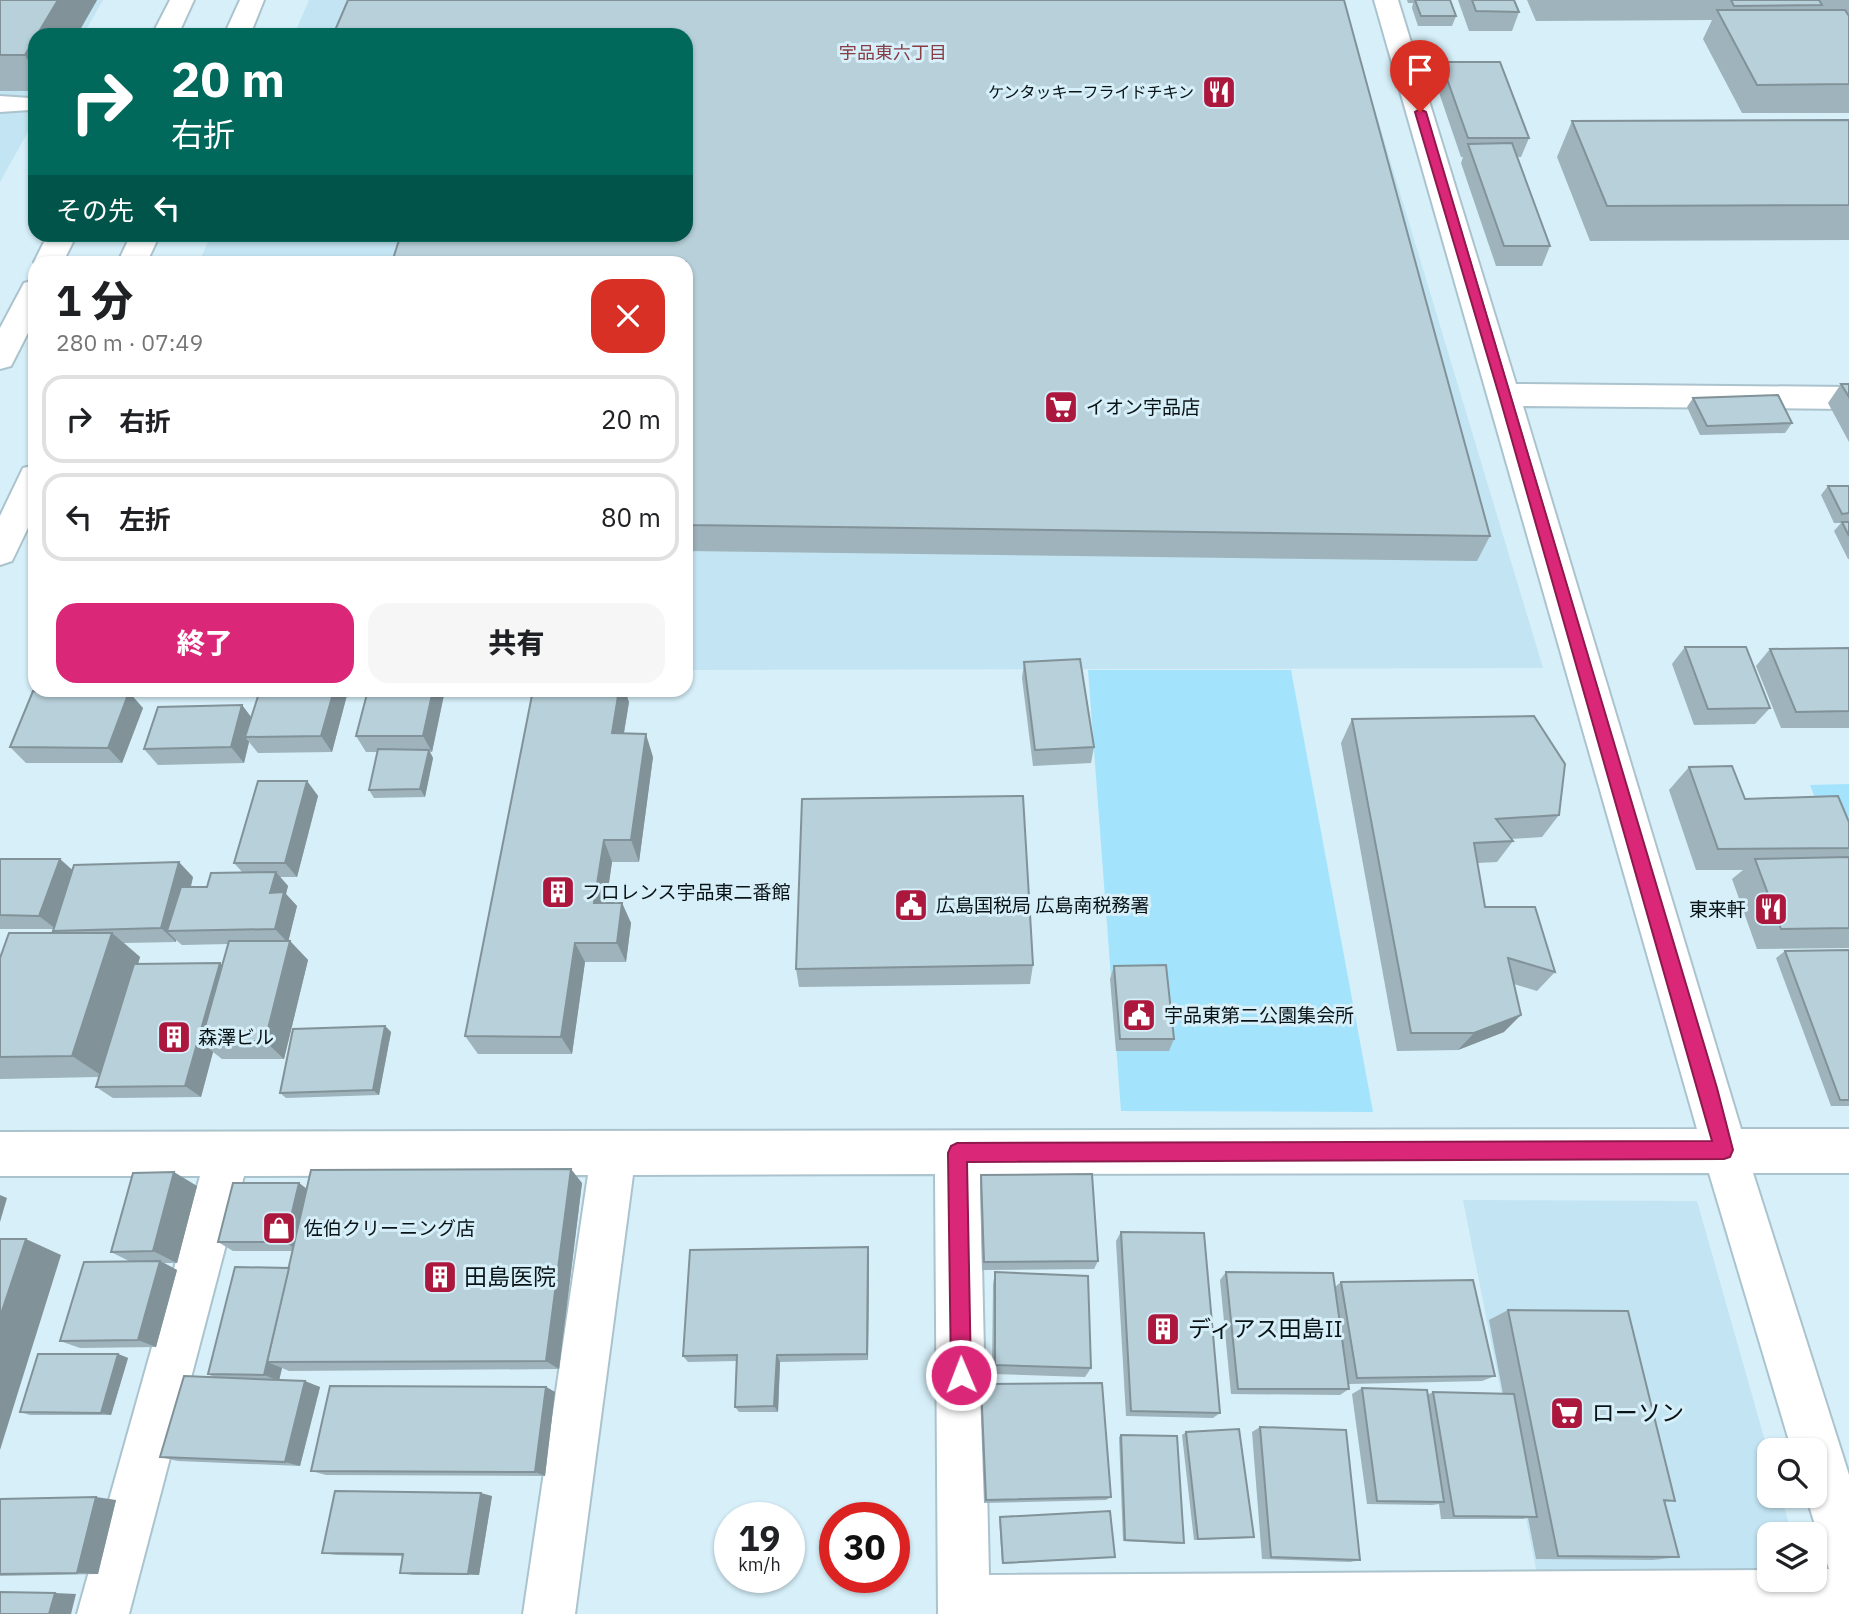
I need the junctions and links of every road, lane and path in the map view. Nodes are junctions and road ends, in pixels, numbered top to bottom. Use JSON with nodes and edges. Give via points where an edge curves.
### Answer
{"nodes":[{"id":1,"x":182,"y":0,"type":"edge"},
{"id":2,"x":252,"y":0,"type":"edge"},
{"id":3,"x":1386,"y":0,"type":"edge"},
{"id":4,"x":168,"y":28,"type":"edge"},
{"id":5,"x":240,"y":28,"type":"edge"},
{"id":6,"x":28,"y":304,"type":"edge"},
{"id":7,"x":0,"y":358,"type":"edge"},
{"id":8,"x":1506,"y":395,"type":"junction"},
{"id":9,"x":1849,"y":398,"type":"edge"},
{"id":10,"x":28,"y":492,"type":"edge"},
{"id":11,"x":0,"y":552,"type":"edge"},
{"id":12,"x":1724,"y":1150,"type":"junction"},
{"id":13,"x":1849,"y":1151,"type":"edge"},
{"id":14,"x":228,"y":1153,"type":"junction"},
{"id":15,"x":957,"y":1153,"type":"junction"},
{"id":16,"x":0,"y":1154,"type":"edge"},
{"id":17,"x":613,"y":1155,"type":"junction"},
{"id":18,"x":1849,"y":1556,"type":"edge"},
{"id":19,"x":1849,"y":1595,"type":"edge"},
{"id":20,"x":964,"y":1607,"type":"edge"},
{"id":21,"x":103,"y":1614,"type":"edge"},
{"id":22,"x":549,"y":1614,"type":"edge"}],
"edges":[{"from":1,"to":4,"type":"street"},
{"from":2,"to":5,"type":"street"},
{"from":3,"to":8,"type":"street"},
{"from":6,"to":7,"type":"street"},
{"from":8,"to":9,"type":"street"},
{"from":8,"to":12,"type":"street"},
{"from":10,"to":11,"type":"street"},
{"from":12,"to":13,"type":"street"},
{"from":12,"to":15,"type":"street"},
{"from":12,"to":18,"type":"street"},
{"from":14,"to":16,"type":"street"},
{"from":14,"to":17,"type":"street"},
{"from":14,"to":21,"type":"street"},
{"from":15,"to":17,"type":"street"},
{"from":15,"to":20,"type":"street"},
{"from":17,"to":22,"type":"street"},
{"from":19,"to":20,"type":"street"}]}
